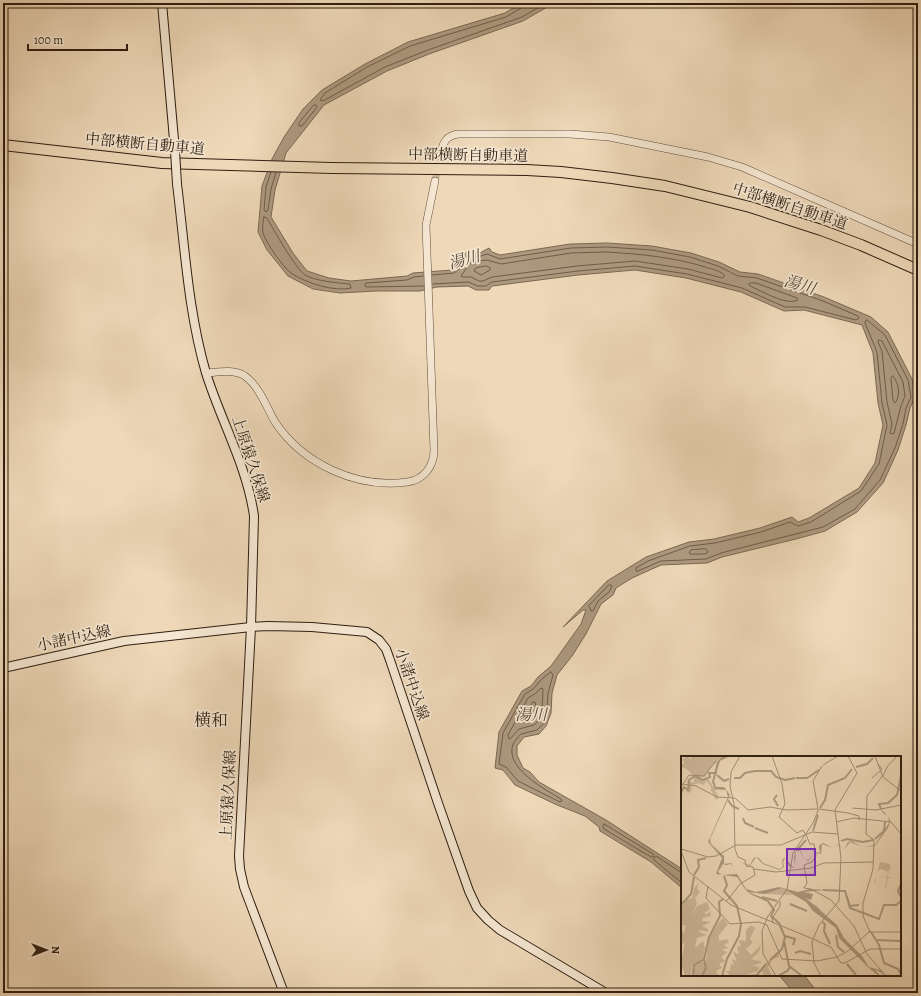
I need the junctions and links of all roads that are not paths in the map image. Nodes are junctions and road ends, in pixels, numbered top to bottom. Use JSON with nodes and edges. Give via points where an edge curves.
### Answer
{"nodes":[{"id":1,"x":162,"y":3,"type":"edge"},
{"id":2,"x":3,"y":145,"type":"edge"},
{"id":3,"x":441,"y":153,"type":"tunnel mouth"},
{"id":4,"x":435,"y":181,"type":"tunnel mouth"},
{"id":5,"x":821,"y":230,"type":"junction"},
{"id":6,"x":918,"y":244,"type":"edge"},
{"id":7,"x":861,"y":245,"type":"junction"},
{"id":8,"x":918,"y":263,"type":"edge"},
{"id":9,"x":918,"y":270,"type":"edge"},
{"id":10,"x":918,"y":278,"type":"edge"},
{"id":11,"x":206,"y":373,"type":"junction"},
{"id":12,"x":251,"y":626,"type":"junction"},
{"id":13,"x":3,"y":668,"type":"edge"},
{"id":14,"x":284,"y":993,"type":"edge"},
{"id":15,"x":606,"y":993,"type":"edge"}],
"edges":[{"from":1,"to":11,"type":"main road","name":"上原猿久保線","bridge":true,"via":[[189,292]]},
{"from":2,"to":5,"type":"highway","name":"中部横断自動車道","via":[[162,163],[561,172],[665,186],[750,207]]},
{"from":3,"to":6,"type":"street","via":[[447,137],[458,134],[570,134],[609,137],[708,157],[742,168]]},
{"from":4,"to":11,"type":"street","via":[[426,225],[434,458],[425,474],[416,480],[399,483],[357,479],[330,470],[306,455],[293,442],[276,423],[253,384],[245,376],[226,372]]},
{"from":5,"to":7,"type":"highway","name":"中部横断自動車道"},
{"from":5,"to":8,"type":"highway","via":[[862,240]]},
{"from":7,"to":9,"type":"highway","name":"中部横断自動車道"},
{"from":7,"to":10,"type":"highway"},
{"from":11,"to":12,"type":"main road","name":"上原猿久保線","via":[[252,504],[254,530]]},
{"from":12,"to":13,"type":"main road","name":"小諸中込線","via":[[124,641]]},
{"from":12,"to":14,"type":"main road","name":"上原猿久保線","via":[[240,869],[244,887]]},
{"from":12,"to":15,"type":"main road","name":"小諸中込線","via":[[360,631],[379,640],[386,649],[477,908],[500,930]]}]}
